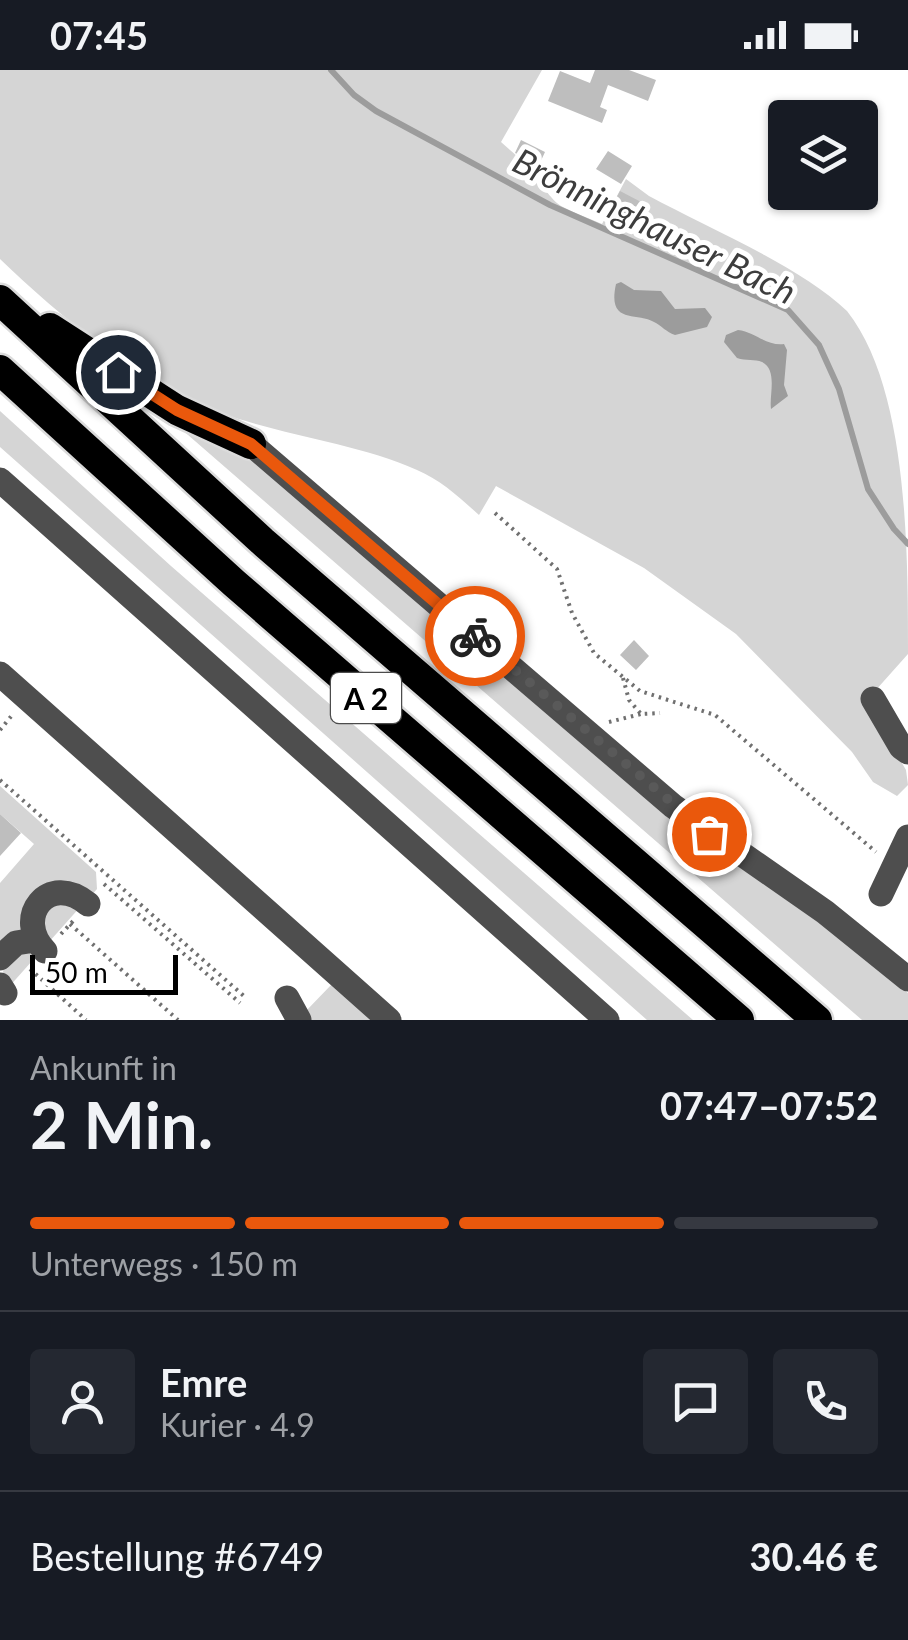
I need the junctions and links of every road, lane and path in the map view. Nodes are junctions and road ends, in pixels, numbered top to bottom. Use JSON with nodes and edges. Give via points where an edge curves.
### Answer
{"nodes":[{"id":1,"x":0,"y":298,"type":"edge"},
{"id":2,"x":0,"y":370,"type":"edge"},
{"id":3,"x":251,"y":444,"type":"joint"},
{"id":4,"x":0,"y":480,"type":"edge"},
{"id":5,"x":496,"y":513,"type":"dead end"},
{"id":6,"x":0,"y":674,"type":"edge"},
{"id":7,"x":623,"y":678,"type":"junction"},
{"id":8,"x":874,"y":699,"type":"dead end"},
{"id":9,"x":660,"y":713,"type":"dead end"},
{"id":10,"x":641,"y":714,"type":"junction"},
{"id":11,"x":609,"y":722,"type":"dead end"},
{"id":12,"x":908,"y":752,"type":"edge"},
{"id":13,"x":0,"y":780,"type":"edge"},
{"id":14,"x":908,"y":837,"type":"edge"},
{"id":15,"x":880,"y":855,"type":"dead end"},
{"id":16,"x":96,"y":894,"type":"junction"},
{"id":17,"x":881,"y":894,"type":"dead end"},
{"id":18,"x":70,"y":924,"type":"junction"},
{"id":19,"x":40,"y":945,"type":"junction"},
{"id":20,"x":0,"y":958,"type":"edge"},
{"id":21,"x":908,"y":979,"type":"edge"},
{"id":22,"x":245,"y":997,"type":"dead end"},
{"id":23,"x":240,"y":1003,"type":"dead end"},
{"id":24,"x":86,"y":1020,"type":"edge"},
{"id":25,"x":178,"y":1020,"type":"edge"},
{"id":26,"x":389,"y":1020,"type":"edge"},
{"id":27,"x":607,"y":1020,"type":"edge"},
{"id":28,"x":739,"y":1020,"type":"edge"},
{"id":29,"x":817,"y":1020,"type":"edge"}],
"edges":[{"from":1,"to":3,"type":"highway","via":[[177,410]]},
{"from":1,"to":29,"type":"highway","number":"A 2","via":[[262,541]]},
{"from":2,"to":28,"type":"highway","number":"A 2","via":[[248,596]]},
{"from":3,"to":21,"type":"lane","via":[[673,806],[826,912]]},
{"from":4,"to":27,"type":"lane"},
{"from":5,"to":7,"type":"path","via":[[557,570],[594,653]]},
{"from":6,"to":26,"type":"lane"},
{"from":7,"to":10,"type":"path","via":[[628,700]]},
{"from":7,"to":15,"type":"path","via":[[640,691],[715,715]]},
{"from":8,"to":12,"type":"lane"},
{"from":9,"to":10,"type":"path"},
{"from":10,"to":11,"type":"path"},
{"from":13,"to":22,"type":"path"},
{"from":14,"to":17,"type":"lane"},
{"from":16,"to":18,"type":"path"},
{"from":16,"to":19,"type":"lane","via":[[58,891],[44,898],[33,919]]},
{"from":16,"to":23,"type":"path"},
{"from":18,"to":19,"type":"path"},
{"from":18,"to":25,"type":"path"},
{"from":19,"to":20,"type":"lane","via":[[16,943]]},
{"from":19,"to":24,"type":"path","via":[[30,970]]}]}
